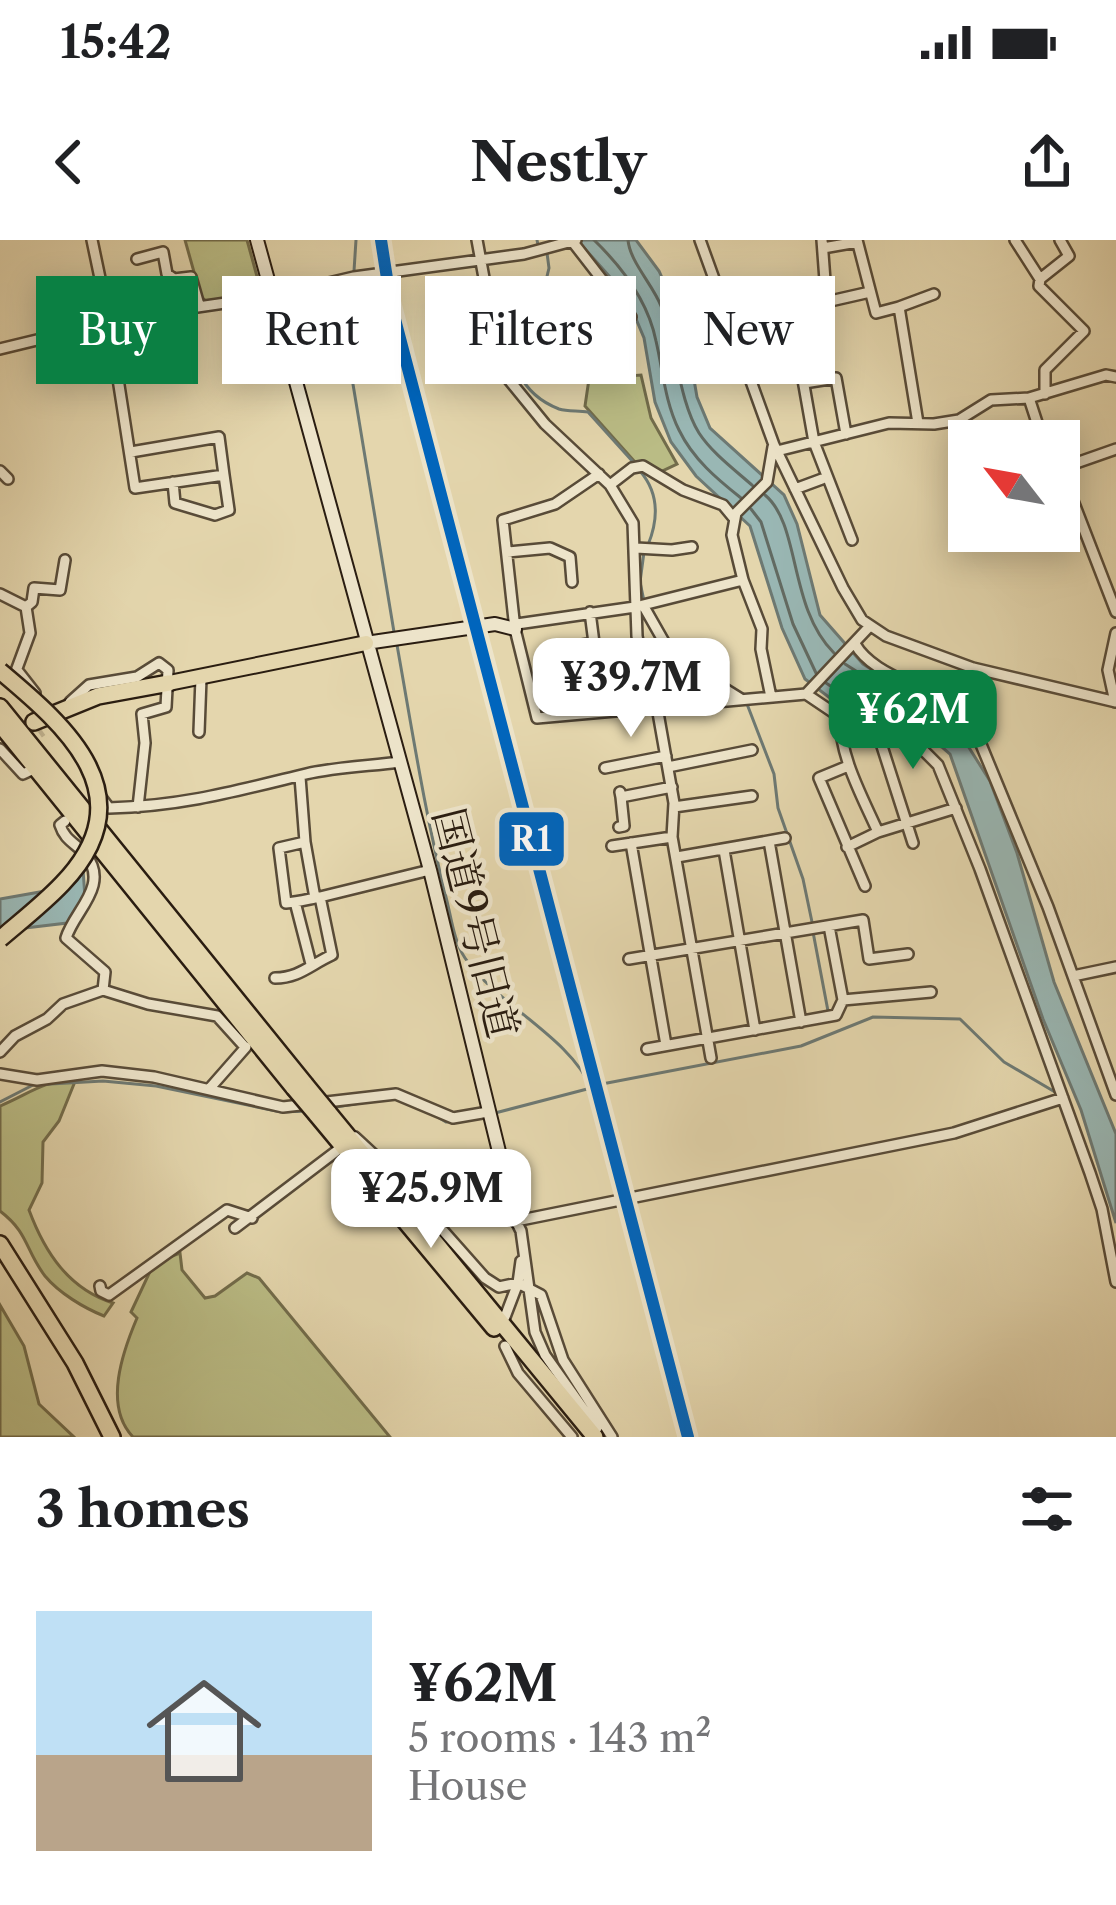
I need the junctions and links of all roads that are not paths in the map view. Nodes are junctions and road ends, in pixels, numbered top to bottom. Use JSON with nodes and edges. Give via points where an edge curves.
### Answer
{"nodes":[{"id":1,"x":92,"y":240,"type":"edge"},
{"id":2,"x":257,"y":240,"type":"edge"},
{"id":3,"x":477,"y":240,"type":"edge"},
{"id":4,"x":575,"y":240,"type":"edge"},
{"id":5,"x":700,"y":240,"type":"edge"},
{"id":6,"x":1016,"y":240,"type":"edge"},
{"id":7,"x":1060,"y":240,"type":"edge"},
{"id":8,"x":857,"y":241,"type":"edge"},
{"id":9,"x":822,"y":244,"type":"edge"},
{"id":10,"x":162,"y":246,"type":"edge"},
{"id":11,"x":137,"y":260,"type":"dead end"},
{"id":12,"x":482,"y":260,"type":"junction"},
{"id":13,"x":98,"y":276,"type":"edge"},
{"id":14,"x":267,"y":276,"type":"edge"},
{"id":15,"x":368,"y":276,"type":"edge"},
{"id":16,"x":602,"y":276,"type":"edge"},
{"id":17,"x":824,"y":276,"type":"edge"},
{"id":18,"x":1040,"y":279,"type":"junction"},
{"id":19,"x":870,"y":292,"type":"junction"},
{"id":20,"x":934,"y":294,"type":"dead end"},
{"id":21,"x":835,"y":300,"type":"edge"},
{"id":22,"x":222,"y":302,"type":"edge"},
{"id":23,"x":199,"y":305,"type":"joint"},
{"id":24,"x":898,"y":307,"type":"junction"},
{"id":25,"x":36,"y":340,"type":"edge"},
{"id":26,"x":0,"y":349,"type":"edge"},
{"id":27,"x":1116,"y":377,"type":"edge"},
{"id":28,"x":835,"y":378,"type":"edge"},
{"id":29,"x":119,"y":384,"type":"edge"},
{"id":30,"x":297,"y":384,"type":"edge"},
{"id":31,"x":804,"y":384,"type":"edge"},
{"id":32,"x":1045,"y":394,"type":"junction"},
{"id":33,"x":1029,"y":398,"type":"junction"},
{"id":34,"x":1036,"y":420,"type":"edge"},
{"id":35,"x":918,"y":423,"type":"junction"},
{"id":36,"x":847,"y":434,"type":"junction"},
{"id":37,"x":814,"y":442,"type":"junction"},
{"id":38,"x":776,"y":448,"type":"junction"},
{"id":39,"x":1116,"y":449,"type":"edge"},
{"id":40,"x":131,"y":452,"type":"junction"},
{"id":41,"x":1080,"y":462,"type":"edge"},
{"id":42,"x":599,"y":474,"type":"junction"},
{"id":43,"x":224,"y":475,"type":"junction"},
{"id":44,"x":822,"y":479,"type":"dead end"},
{"id":45,"x":173,"y":482,"type":"junction"},
{"id":46,"x":610,"y":485,"type":"junction"},
{"id":47,"x":795,"y":489,"type":"junction"},
{"id":48,"x":734,"y":515,"type":"junction"},
{"id":49,"x":1080,"y":519,"type":"edge"},
{"id":50,"x":852,"y":540,"type":"dead end"},
{"id":51,"x":692,"y":547,"type":"dead end"},
{"id":52,"x":636,"y":548,"type":"junction"},
{"id":53,"x":507,"y":552,"type":"junction"},
{"id":54,"x":65,"y":560,"type":"dead end"},
{"id":55,"x":743,"y":580,"type":"junction"},
{"id":56,"x":572,"y":582,"type":"dead end"},
{"id":57,"x":0,"y":594,"type":"edge"},
{"id":58,"x":639,"y":606,"type":"junction"},
{"id":59,"x":26,"y":608,"type":"junction"},
{"id":60,"x":590,"y":612,"type":"junction"},
{"id":61,"x":1116,"y":612,"type":"edge"},
{"id":62,"x":516,"y":627,"type":"junction"},
{"id":63,"x":869,"y":627,"type":"junction"},
{"id":64,"x":1116,"y":633,"type":"edge"},
{"id":65,"x":366,"y":643,"type":"junction"},
{"id":66,"x":594,"y":643,"type":"dead end"},
{"id":67,"x":855,"y":644,"type":"junction"},
{"id":68,"x":598,"y":657,"type":"dead end"},
{"id":69,"x":641,"y":659,"type":"junction"},
{"id":70,"x":9,"y":672,"type":"edge"},
{"id":71,"x":201,"y":678,"type":"junction"},
{"id":72,"x":170,"y":683,"type":"junction"},
{"id":73,"x":808,"y":691,"type":"junction"},
{"id":74,"x":770,"y":697,"type":"junction"},
{"id":75,"x":741,"y":699,"type":"junction"},
{"id":76,"x":1116,"y":702,"type":"edge"},
{"id":77,"x":0,"y":706,"type":"edge"},
{"id":78,"x":654,"y":707,"type":"junction"},
{"id":79,"x":840,"y":717,"type":"junction"},
{"id":80,"x":0,"y":724,"type":"edge"},
{"id":81,"x":38,"y":726,"type":"tunnel mouth"},
{"id":82,"x":866,"y":728,"type":"junction"},
{"id":83,"x":199,"y":732,"type":"dead end"},
{"id":84,"x":0,"y":749,"type":"edge"},
{"id":85,"x":752,"y":751,"type":"dead end"},
{"id":86,"x":667,"y":761,"type":"junction"},
{"id":87,"x":400,"y":762,"type":"junction"},
{"id":88,"x":39,"y":765,"type":"junction"},
{"id":89,"x":848,"y":766,"type":"junction"},
{"id":90,"x":604,"y":767,"type":"dead end"},
{"id":91,"x":300,"y":777,"type":"junction"},
{"id":92,"x":672,"y":788,"type":"junction"},
{"id":93,"x":752,"y":796,"type":"dead end"},
{"id":94,"x":86,"y":803,"type":"dead end"},
{"id":95,"x":137,"y":807,"type":"junction"},
{"id":96,"x":674,"y":807,"type":"junction"},
{"id":97,"x":956,"y":808,"type":"junction"},
{"id":98,"x":65,"y":820,"type":"dead end"},
{"id":99,"x":910,"y":824,"type":"junction"},
{"id":100,"x":624,"y":826,"type":"dead end"},
{"id":101,"x":878,"y":832,"type":"junction"},
{"id":102,"x":672,"y":837,"type":"junction"},
{"id":103,"x":785,"y":838,"type":"dead end"},
{"id":104,"x":770,"y":841,"type":"junction"},
{"id":105,"x":305,"y":842,"type":"junction"},
{"id":106,"x":632,"y":843,"type":"junction"},
{"id":107,"x":913,"y":843,"type":"dead end"},
{"id":108,"x":612,"y":846,"type":"dead end"},
{"id":109,"x":847,"y":847,"type":"junction"},
{"id":110,"x":724,"y":850,"type":"junction"},
{"id":111,"x":676,"y":857,"type":"junction"},
{"id":112,"x":430,"y":870,"type":"junction"},
{"id":113,"x":865,"y":886,"type":"dead end"},
{"id":114,"x":318,"y":898,"type":"junction"},
{"id":115,"x":295,"y":902,"type":"junction"},
{"id":116,"x":829,"y":926,"type":"junction"},
{"id":117,"x":785,"y":931,"type":"junction"},
{"id":118,"x":0,"y":940,"type":"edge"},
{"id":119,"x":739,"y":940,"type":"junction"},
{"id":120,"x":691,"y":946,"type":"junction"},
{"id":121,"x":908,"y":954,"type":"dead end"},
{"id":122,"x":650,"y":955,"type":"junction"},
{"id":123,"x":629,"y":959,"type":"dead end"},
{"id":124,"x":311,"y":964,"type":"junction"},
{"id":125,"x":1116,"y":967,"type":"edge"},
{"id":126,"x":1073,"y":976,"type":"junction"},
{"id":127,"x":275,"y":978,"type":"dead end"},
{"id":128,"x":103,"y":990,"type":"junction"},
{"id":129,"x":931,"y":992,"type":"dead end"},
{"id":130,"x":843,"y":1000,"type":"junction"},
{"id":131,"x":801,"y":1022,"type":"junction"},
{"id":132,"x":755,"y":1030,"type":"junction"},
{"id":133,"x":707,"y":1039,"type":"junction"},
{"id":134,"x":250,"y":1043,"type":"junction"},
{"id":135,"x":666,"y":1045,"type":"junction"},
{"id":136,"x":647,"y":1049,"type":"dead end"},
{"id":137,"x":0,"y":1052,"type":"edge"},
{"id":138,"x":711,"y":1058,"type":"dead end"},
{"id":139,"x":0,"y":1074,"type":"edge"},
{"id":140,"x":300,"y":1086,"type":"junction"},
{"id":141,"x":210,"y":1088,"type":"junction"},
{"id":142,"x":1061,"y":1093,"type":"junction"},
{"id":143,"x":1116,"y":1095,"type":"edge"},
{"id":144,"x":488,"y":1112,"type":"junction"},
{"id":145,"x":345,"y":1142,"type":"junction"},
{"id":146,"x":252,"y":1218,"type":"junction"},
{"id":147,"x":516,"y":1221,"type":"junction"},
{"id":148,"x":235,"y":1228,"type":"dead end"},
{"id":149,"x":0,"y":1244,"type":"edge"},
{"id":150,"x":0,"y":1260,"type":"edge"},
{"id":151,"x":1116,"y":1282,"type":"edge"},
{"id":152,"x":524,"y":1285,"type":"junction"},
{"id":153,"x":100,"y":1286,"type":"dead end"},
{"id":154,"x":506,"y":1317,"type":"dead end"},
{"id":155,"x":505,"y":1346,"type":"dead end"},
{"id":156,"x":110,"y":1437,"type":"edge"},
{"id":157,"x":572,"y":1437,"type":"edge"},
{"id":158,"x":584,"y":1437,"type":"edge"},
{"id":159,"x":599,"y":1437,"type":"edge"},
{"id":160,"x":612,"y":1437,"type":"edge"}],
"edges":[{"from":1,"to":13,"type":"street"},
{"from":2,"to":14,"type":"street","name":"国道9号旧道"},
{"from":3,"to":12,"type":"street"},
{"from":4,"to":12,"type":"street"},
{"from":4,"to":16,"type":"street"},
{"from":5,"to":38,"type":"street"},
{"from":6,"to":18,"type":"street"},
{"from":7,"to":18,"type":"street","via":[[1069,256]]},
{"from":8,"to":9,"type":"street"},
{"from":8,"to":19,"type":"street"},
{"from":9,"to":17,"type":"street"},
{"from":10,"to":11,"type":"street"},
{"from":10,"to":23,"type":"street","via":[[167,274],[191,277]]},
{"from":12,"to":15,"type":"street"},
{"from":12,"to":42,"type":"street","via":[[501,370]]},
{"from":18,"to":32,"type":"street","via":[[1084,331],[1045,370]]},
{"from":19,"to":21,"type":"street"},
{"from":19,"to":24,"type":"street","via":[[877,313]]},
{"from":20,"to":24,"type":"street"},
{"from":22,"to":23,"type":"street"},
{"from":24,"to":35,"type":"street"},
{"from":25,"to":26,"type":"street"},
{"from":27,"to":32,"type":"street"},
{"from":28,"to":36,"type":"street"},
{"from":29,"to":40,"type":"street"},
{"from":30,"to":65,"type":"street","name":"国道9号旧道"},
{"from":31,"to":37,"type":"street"},
{"from":32,"to":33,"type":"street"},
{"from":33,"to":34,"type":"street"},
{"from":33,"to":35,"type":"street","via":[[991,400],[959,420]]},
{"from":35,"to":36,"type":"street"},
{"from":36,"to":37,"type":"street"},
{"from":37,"to":38,"type":"street"},
{"from":37,"to":50,"type":"street"},
{"from":38,"to":47,"type":"street"},
{"from":38,"to":48,"type":"street","via":[[767,482]]},
{"from":39,"to":41,"type":"street"},
{"from":40,"to":43,"type":"street","via":[[218,436]]},
{"from":40,"to":45,"type":"street","via":[[135,488]]},
{"from":42,"to":46,"type":"street"},
{"from":42,"to":53,"type":"street","via":[[555,504],[503,520]]},
{"from":43,"to":45,"type":"street"},
{"from":43,"to":45,"type":"street","via":[[229,510],[215,515],[175,503]]},
{"from":44,"to":47,"type":"street"},
{"from":46,"to":48,"type":"street","via":[[643,466]]},
{"from":46,"to":52,"type":"street","via":[[633,523]]},
{"from":47,"to":63,"type":"street"},
{"from":48,"to":55,"type":"street"},
{"from":49,"to":61,"type":"street"},
{"from":51,"to":52,"type":"street"},
{"from":52,"to":58,"type":"street"},
{"from":53,"to":56,"type":"street","via":[[550,548],[569,557]]},
{"from":53,"to":62,"type":"street"},
{"from":54,"to":59,"type":"street","via":[[60,590],[34,588]]},
{"from":55,"to":58,"type":"street"},
{"from":55,"to":74,"type":"street","via":[[762,628]]},
{"from":57,"to":59,"type":"street"},
{"from":58,"to":60,"type":"street"},
{"from":58,"to":69,"type":"street"},
{"from":58,"to":75,"type":"street","via":[[672,656]]},
{"from":59,"to":70,"type":"street","via":[[30,633]]},
{"from":60,"to":62,"type":"street"},
{"from":60,"to":66,"type":"street"},
{"from":62,"to":65,"type":"street"},
{"from":62,"to":78,"type":"street","via":[[537,718]]},
{"from":63,"to":67,"type":"street"},
{"from":63,"to":76,"type":"street","via":[[973,668]]},
{"from":64,"to":76,"type":"street","via":[[1108,670]]},
{"from":65,"to":71,"type":"main road"},
{"from":65,"to":87,"type":"street","name":"国道9号旧道"},
{"from":67,"to":73,"type":"street"},
{"from":67,"to":126,"type":"street","via":[[872,663],[940,700],[980,742]]},
{"from":68,"to":69,"type":"street"},
{"from":69,"to":78,"type":"street"},
{"from":70,"to":72,"type":"street","via":[[57,707],[89,686],[137,677],[154,664],[165,665]]},
{"from":70,"to":118,"type":"highway","bridge":true,"via":[[79,745],[96,802],[74,870]]},
{"from":71,"to":72,"type":"main road"},
{"from":71,"to":83,"type":"street"},
{"from":72,"to":81,"type":"highway","via":[[98,696]]},
{"from":72,"to":95,"type":"street","via":[[166,707],[142,714]]},
{"from":73,"to":74,"type":"street"},
{"from":73,"to":79,"type":"street"},
{"from":74,"to":75,"type":"street"},
{"from":75,"to":78,"type":"street"},
{"from":77,"to":88,"type":"highway"},
{"from":78,"to":86,"type":"street"},
{"from":79,"to":82,"type":"street"},
{"from":79,"to":89,"type":"street"},
{"from":80,"to":88,"type":"highway"},
{"from":82,"to":97,"type":"street","via":[[931,754]]},
{"from":82,"to":99,"type":"street","via":[[880,740]]},
{"from":84,"to":88,"type":"street","via":[[23,774]]},
{"from":85,"to":86,"type":"street"},
{"from":86,"to":90,"type":"street"},
{"from":86,"to":92,"type":"street"},
{"from":87,"to":91,"type":"street"},
{"from":87,"to":112,"type":"street","name":"国道9号旧道"},
{"from":88,"to":134,"type":"highway"},
{"from":88,"to":140,"type":"highway"},
{"from":89,"to":101,"type":"street"},
{"from":89,"to":109,"type":"street","via":[[819,778]]},
{"from":91,"to":95,"type":"street","via":[[216,799]]},
{"from":91,"to":105,"type":"street"},
{"from":92,"to":96,"type":"street"},
{"from":92,"to":100,"type":"street","via":[[620,795]]},
{"from":93,"to":96,"type":"street"},
{"from":94,"to":95,"type":"street","via":[[100,796],[109,808]]},
{"from":96,"to":102,"type":"street"},
{"from":97,"to":99,"type":"street"},
{"from":97,"to":142,"type":"street"},
{"from":98,"to":128,"type":"street","via":[[64,838],[88,858],[94,876],[67,938],[105,972]]},
{"from":99,"to":101,"type":"street"},
{"from":99,"to":107,"type":"street"},
{"from":101,"to":109,"type":"street"},
{"from":102,"to":106,"type":"street"},
{"from":102,"to":111,"type":"street"},
{"from":103,"to":104,"type":"street"},
{"from":104,"to":110,"type":"street"},
{"from":104,"to":117,"type":"street"},
{"from":105,"to":114,"type":"street"},
{"from":105,"to":115,"type":"street","via":[[279,848],[286,903]]},
{"from":106,"to":108,"type":"street"},
{"from":106,"to":122,"type":"street"},
{"from":109,"to":113,"type":"street"},
{"from":110,"to":111,"type":"street"},
{"from":110,"to":119,"type":"street"},
{"from":111,"to":120,"type":"street"},
{"from":112,"to":114,"type":"street"},
{"from":112,"to":144,"type":"street","name":"国道9号旧道"},
{"from":114,"to":115,"type":"street"},
{"from":114,"to":124,"type":"street","via":[[332,955]]},
{"from":115,"to":124,"type":"street"},
{"from":116,"to":117,"type":"street"},
{"from":116,"to":121,"type":"street","via":[[863,920],[869,959]]},
{"from":116,"to":130,"type":"street"},
{"from":117,"to":119,"type":"street"},
{"from":117,"to":131,"type":"street"},
{"from":119,"to":120,"type":"street"},
{"from":119,"to":132,"type":"street"},
{"from":120,"to":122,"type":"street"},
{"from":120,"to":133,"type":"street"},
{"from":122,"to":123,"type":"street"},
{"from":122,"to":135,"type":"street"},
{"from":124,"to":127,"type":"street","via":[[294,978]]},
{"from":125,"to":126,"type":"street"},
{"from":126,"to":143,"type":"street"},
{"from":128,"to":134,"type":"street","via":[[217,1016]]},
{"from":128,"to":137,"type":"street","via":[[63,1004]]},
{"from":129,"to":130,"type":"street"},
{"from":130,"to":131,"type":"street","via":[[836,1015]]},
{"from":131,"to":132,"type":"street"},
{"from":132,"to":133,"type":"street"},
{"from":133,"to":135,"type":"street"},
{"from":133,"to":138,"type":"street"},
{"from":134,"to":140,"type":"highway"},
{"from":134,"to":141,"type":"street"},
{"from":135,"to":136,"type":"street"},
{"from":139,"to":141,"type":"street","via":[[37,1080],[102,1071]]},
{"from":140,"to":145,"type":"highway","bridge":true},
{"from":141,"to":144,"type":"street","via":[[284,1108],[396,1094],[453,1118]]},
{"from":142,"to":147,"type":"street","via":[[954,1132]]},
{"from":142,"to":151,"type":"street","via":[[1102,1209]]},
{"from":144,"to":147,"type":"street","name":"国道9号旧道"},
{"from":145,"to":146,"type":"street"},
{"from":145,"to":152,"type":"street","via":[[363,1141],[492,1284]]},
{"from":145,"to":158,"type":"highway"},
{"from":145,"to":159,"type":"highway"},
{"from":146,"to":148,"type":"street"},
{"from":146,"to":153,"type":"street","via":[[226,1210],[109,1295]]},
{"from":147,"to":152,"type":"street","name":"国道9号旧道"},
{"from":149,"to":156,"type":"highway","via":[[75,1363]]},
{"from":150,"to":156,"type":"highway"},
{"from":152,"to":154,"type":"street","name":"国道9号旧道"},
{"from":152,"to":159,"type":"street","name":"国道9号旧道","via":[[545,1355]]},
{"from":152,"to":160,"type":"street","via":[[541,1295],[563,1360]]},
{"from":155,"to":157,"type":"street"}]}
